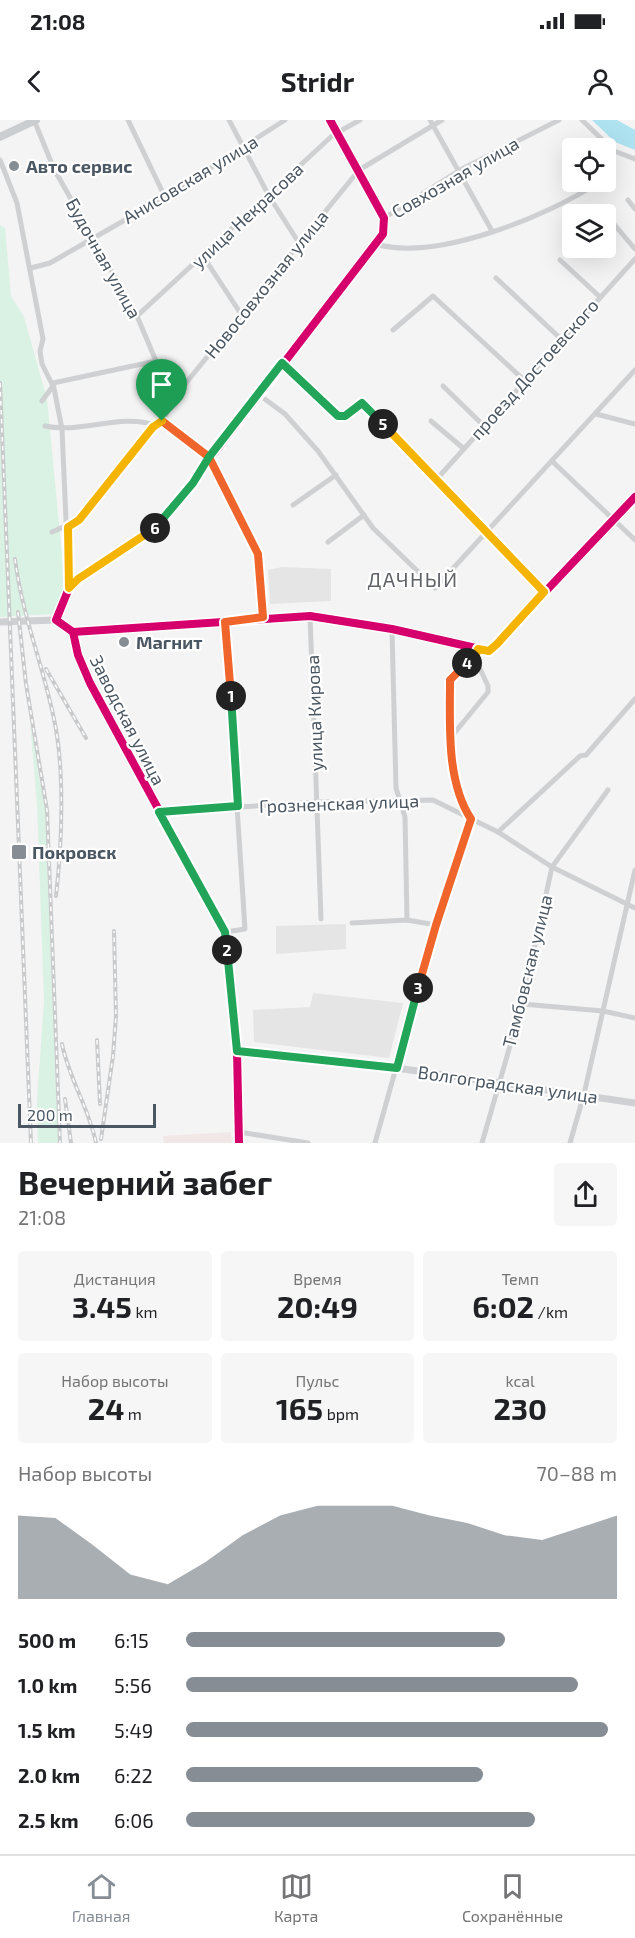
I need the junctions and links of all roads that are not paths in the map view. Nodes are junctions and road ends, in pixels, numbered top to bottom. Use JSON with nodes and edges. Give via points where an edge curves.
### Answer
{"nodes":[{"id":1,"x":35,"y":120,"type":"edge"},
{"id":2,"x":128,"y":120,"type":"edge"},
{"id":3,"x":229,"y":120,"type":"edge"},
{"id":4,"x":285,"y":120,"type":"edge"},
{"id":5,"x":330,"y":120,"type":"edge"},
{"id":6,"x":360,"y":120,"type":"edge"},
{"id":7,"x":442,"y":120,"type":"edge"},
{"id":8,"x":559,"y":120,"type":"edge"},
{"id":9,"x":582,"y":120,"type":"edge"},
{"id":10,"x":432,"y":123,"type":"edge"},
{"id":11,"x":336,"y":133,"type":"junction"},
{"id":12,"x":0,"y":136,"type":"edge"},
{"id":13,"x":244,"y":148,"type":"junction"},
{"id":14,"x":0,"y":160,"type":"edge"},
{"id":15,"x":633,"y":160,"type":"edge"},
{"id":16,"x":359,"y":170,"type":"junction"},
{"id":17,"x":460,"y":170,"type":"junction"},
{"id":18,"x":580,"y":192,"type":"edge"},
{"id":19,"x":165,"y":196,"type":"junction"},
{"id":20,"x":269,"y":196,"type":"junction"},
{"id":21,"x":628,"y":201,"type":"dead end"},
{"id":22,"x":635,"y":209,"type":"edge"},
{"id":23,"x":384,"y":218,"type":"junction"},
{"id":24,"x":616,"y":225,"type":"edge"},
{"id":25,"x":492,"y":231,"type":"junction"},
{"id":26,"x":93,"y":238,"type":"junction"},
{"id":27,"x":299,"y":243,"type":"junction"},
{"id":28,"x":376,"y":244,"type":"junction"},
{"id":29,"x":635,"y":249,"type":"edge"},
{"id":30,"x":203,"y":256,"type":"junction"},
{"id":31,"x":635,"y":259,"type":"edge"},
{"id":32,"x":560,"y":260,"type":"dead end"},
{"id":33,"x":30,"y":268,"type":"junction"},
{"id":34,"x":496,"y":278,"type":"dead end"},
{"id":35,"x":600,"y":297,"type":"junction"},
{"id":36,"x":241,"y":314,"type":"junction"},
{"id":37,"x":137,"y":316,"type":"junction"},
{"id":38,"x":393,"y":330,"type":"dead end"},
{"id":39,"x":561,"y":339,"type":"junction"},
{"id":40,"x":156,"y":361,"type":"junction"},
{"id":41,"x":282,"y":363,"type":"junction"},
{"id":42,"x":634,"y":372,"type":"edge"},
{"id":43,"x":524,"y":380,"type":"junction"},
{"id":44,"x":53,"y":383,"type":"junction"},
{"id":45,"x":443,"y":386,"type":"dead end"},
{"id":46,"x":258,"y":393,"type":"junction"},
{"id":47,"x":177,"y":394,"type":"junction"},
{"id":48,"x":42,"y":401,"type":"dead end"},
{"id":49,"x":597,"y":414,"type":"junction"},
{"id":50,"x":162,"y":421,"type":"junction"},
{"id":51,"x":431,"y":421,"type":"dead end"},
{"id":52,"x":635,"y":424,"type":"edge"},
{"id":53,"x":155,"y":425,"type":"junction"},
{"id":54,"x":483,"y":425,"type":"junction"},
{"id":55,"x":45,"y":426,"type":"dead end"},
{"id":56,"x":62,"y":429,"type":"junction"},
{"id":57,"x":463,"y":448,"type":"junction"},
{"id":58,"x":209,"y":457,"type":"junction"},
{"id":59,"x":553,"y":462,"type":"junction"},
{"id":60,"x":336,"y":475,"type":"junction"},
{"id":61,"x":435,"y":481,"type":"junction"},
{"id":62,"x":635,"y":498,"type":"edge"},
{"id":63,"x":293,"y":505,"type":"dead end"},
{"id":64,"x":364,"y":515,"type":"junction"},
{"id":65,"x":614,"y":521,"type":"junction"},
{"id":66,"x":68,"y":527,"type":"junction"},
{"id":67,"x":52,"y":532,"type":"dead end"},
{"id":68,"x":488,"y":532,"type":"junction"},
{"id":69,"x":635,"y":540,"type":"edge"},
{"id":70,"x":328,"y":542,"type":"dead end"},
{"id":71,"x":69,"y":588,"type":"junction"},
{"id":72,"x":544,"y":592,"type":"junction"},
{"id":73,"x":310,"y":616,"type":"junction"},
{"id":74,"x":263,"y":617,"type":"junction"},
{"id":75,"x":56,"y":620,"type":"junction"},
{"id":76,"x":0,"y":622,"type":"edge"},
{"id":77,"x":225,"y":622,"type":"junction"},
{"id":78,"x":392,"y":629,"type":"junction"},
{"id":79,"x":73,"y":632,"type":"junction"},
{"id":80,"x":478,"y":649,"type":"junction"},
{"id":81,"x":475,"y":658,"type":"junction"},
{"id":82,"x":635,"y":699,"type":"edge"},
{"id":83,"x":452,"y":736,"type":"junction"},
{"id":84,"x":608,"y":790,"type":"dead end"},
{"id":85,"x":399,"y":801,"type":"junction"},
{"id":86,"x":318,"y":802,"type":"junction"},
{"id":87,"x":238,"y":806,"type":"junction"},
{"id":88,"x":159,"y":812,"type":"junction"},
{"id":89,"x":471,"y":819,"type":"junction"},
{"id":90,"x":498,"y":832,"type":"junction"},
{"id":91,"x":552,"y":867,"type":"junction"},
{"id":92,"x":635,"y":870,"type":"edge"},
{"id":93,"x":627,"y":906,"type":"junction"},
{"id":94,"x":635,"y":908,"type":"edge"},
{"id":95,"x":321,"y":918,"type":"dead end"},
{"id":96,"x":407,"y":920,"type":"junction"},
{"id":97,"x":352,"y":923,"type":"dead end"},
{"id":98,"x":436,"y":925,"type":"junction"},
{"id":99,"x":225,"y":932,"type":"junction"},
{"id":100,"x":522,"y":1004,"type":"junction"},
{"id":101,"x":603,"y":1011,"type":"junction"},
{"id":102,"x":635,"y":1018,"type":"edge"},
{"id":103,"x":237,"y":1051,"type":"junction"},
{"id":104,"x":397,"y":1068,"type":"junction"},
{"id":105,"x":498,"y":1084,"type":"junction"},
{"id":106,"x":584,"y":1094,"type":"junction"},
{"id":107,"x":635,"y":1103,"type":"edge"},
{"id":108,"x":239,"y":1132,"type":"junction"},
{"id":109,"x":239,"y":1143,"type":"edge"},
{"id":110,"x":308,"y":1143,"type":"edge"},
{"id":111,"x":375,"y":1143,"type":"edge"},
{"id":112,"x":482,"y":1143,"type":"edge"},
{"id":113,"x":570,"y":1143,"type":"edge"}],
"edges":[{"from":1,"to":12,"type":"main road"},
{"from":1,"to":26,"type":"street","name":"Будочная улица","via":[[54,169]]},
{"from":2,"to":19,"type":"street"},
{"from":3,"to":13,"type":"street"},
{"from":4,"to":13,"type":"street","name":"Анисовская улица"},
{"from":5,"to":11,"type":"street"},
{"from":6,"to":11,"type":"street","name":"улица Некрасова"},
{"from":7,"to":10,"type":"street","name":"Новосовхозная улица"},
{"from":8,"to":17,"type":"street","name":"Совхозная улица"},
{"from":9,"to":15,"type":"street","via":[[614,151]]},
{"from":10,"to":16,"type":"street","name":"Новосовхозная улица"},
{"from":10,"to":17,"type":"street"},
{"from":11,"to":16,"type":"street"},
{"from":11,"to":20,"type":"street","name":"улица Некрасова"},
{"from":13,"to":19,"type":"street","name":"Анисовская улица"},
{"from":13,"to":20,"type":"street"},
{"from":14,"to":33,"type":"street","via":[[17,203]]},
{"from":16,"to":23,"type":"street"},
{"from":16,"to":27,"type":"street","name":"Новосовхозная улица"},
{"from":17,"to":23,"type":"street","name":"Совхозная улица"},
{"from":17,"to":25,"type":"street"},
{"from":18,"to":25,"type":"street"},
{"from":19,"to":26,"type":"street","name":"Анисовская улица"},
{"from":20,"to":27,"type":"street"},
{"from":20,"to":30,"type":"street","name":"улица Некрасова"},
{"from":21,"to":22,"type":"street"},
{"from":23,"to":28,"type":"street","name":"Совхозная улица","via":[[383,234]]},
{"from":24,"to":29,"type":"street"},
{"from":25,"to":28,"type":"street","via":[[400,250]]},
{"from":26,"to":33,"type":"street","name":"Анисовская улица","via":[[50,263]]},
{"from":26,"to":37,"type":"street","name":"Будочная улица"},
{"from":27,"to":36,"type":"street","name":"Новосовхозная улица"},
{"from":28,"to":41,"type":"street","name":"Совхозная улица"},
{"from":30,"to":36,"type":"street"},
{"from":30,"to":37,"type":"street","name":"улица Некрасова"},
{"from":31,"to":35,"type":"street","name":"проезд Достоевского"},
{"from":32,"to":35,"type":"street"},
{"from":33,"to":44,"type":"street","via":[[43,339],[42,364]]},
{"from":34,"to":39,"type":"street"},
{"from":35,"to":39,"type":"street","name":"проезд Достоевского"},
{"from":36,"to":47,"type":"street","name":"Новосовхозная улица"},
{"from":37,"to":40,"type":"street","name":"Будочная улица"},
{"from":38,"to":43,"type":"street","via":[[433,296]]},
{"from":39,"to":43,"type":"street","name":"проезд Достоевского"},
{"from":40,"to":44,"type":"street"},
{"from":40,"to":47,"type":"street","name":"Будочная улица"},
{"from":41,"to":46,"type":"street","name":"Совхозная улица"},
{"from":41,"to":61,"type":"street","via":[[338,416],[365,404]]},
{"from":42,"to":49,"type":"street"},
{"from":43,"to":54,"type":"street","name":"проезд Достоевского"},
{"from":44,"to":48,"type":"street"},
{"from":44,"to":56,"type":"street"},
{"from":45,"to":54,"type":"street"},
{"from":46,"to":58,"type":"street","name":"Совхозная улица"},
{"from":46,"to":60,"type":"street","via":[[285,414]]},
{"from":47,"to":50,"type":"street","name":"Новосовхозная улица"},
{"from":49,"to":52,"type":"street"},
{"from":49,"to":59,"type":"street"},
{"from":50,"to":53,"type":"street"},
{"from":50,"to":58,"type":"street"},
{"from":51,"to":57,"type":"street"},
{"from":53,"to":56,"type":"street","via":[[142,421]]},
{"from":53,"to":66,"type":"street","via":[[79,520]]},
{"from":54,"to":57,"type":"street","name":"проезд Достоевского"},
{"from":55,"to":56,"type":"street"},
{"from":56,"to":66,"type":"street"},
{"from":57,"to":61,"type":"street","name":"проезд Достоевского"},
{"from":58,"to":71,"type":"street","name":"Совхозная улица","via":[[158,525]]},
{"from":58,"to":74,"type":"street","via":[[258,554]]},
{"from":59,"to":65,"type":"street"},
{"from":59,"to":68,"type":"street"},
{"from":60,"to":63,"type":"street"},
{"from":60,"to":64,"type":"street"},
{"from":61,"to":68,"type":"street"},
{"from":62,"to":65,"type":"street"},
{"from":64,"to":68,"type":"street","via":[[435,588]]},
{"from":64,"to":70,"type":"street"},
{"from":65,"to":69,"type":"street"},
{"from":65,"to":72,"type":"street"},
{"from":66,"to":67,"type":"street"},
{"from":66,"to":71,"type":"street"},
{"from":68,"to":72,"type":"street"},
{"from":71,"to":75,"type":"street"},
{"from":72,"to":80,"type":"street","via":[[489,651]]},
{"from":73,"to":74,"type":"street"},
{"from":73,"to":78,"type":"street"},
{"from":73,"to":86,"type":"street","name":"улица Кирова"},
{"from":74,"to":77,"type":"street"},
{"from":75,"to":76,"type":"street"},
{"from":75,"to":79,"type":"street"},
{"from":77,"to":79,"type":"street"},
{"from":77,"to":87,"type":"street"},
{"from":78,"to":80,"type":"street"},
{"from":78,"to":85,"type":"street"},
{"from":79,"to":88,"type":"street","name":"Заводская улица","via":[[84,671]]},
{"from":80,"to":81,"type":"street"},
{"from":81,"to":83,"type":"street","via":[[450,680]]},
{"from":81,"to":83,"type":"street","via":[[488,692]]},
{"from":82,"to":90,"type":"street","via":[[586,755],[580,756]]},
{"from":83,"to":89,"type":"street","via":[[459,789]]},
{"from":84,"to":91,"type":"street"},
{"from":85,"to":86,"type":"street","name":"Грозненская улица"},
{"from":85,"to":89,"type":"street","name":"Грозненская улица","via":[[433,800]]},
{"from":85,"to":96,"type":"street","via":[[405,817]]},
{"from":86,"to":87,"type":"street","name":"Грозненская улица"},
{"from":86,"to":95,"type":"street","name":"улица Кирова"},
{"from":87,"to":88,"type":"street","name":"Грозненская улица"},
{"from":87,"to":99,"type":"street","via":[[245,929]]},
{"from":88,"to":99,"type":"street","name":"Заводская улица"},
{"from":89,"to":90,"type":"street","name":"Грозненская улица"},
{"from":89,"to":98,"type":"street"},
{"from":90,"to":91,"type":"street","name":"Грозненская улица"},
{"from":91,"to":93,"type":"street","name":"Грозненская улица"},
{"from":91,"to":100,"type":"street","name":"Тамбовская улица"},
{"from":92,"to":93,"type":"street"},
{"from":93,"to":94,"type":"street","name":"Грозненская улица"},
{"from":93,"to":101,"type":"street"},
{"from":96,"to":97,"type":"street"},
{"from":96,"to":98,"type":"street"},
{"from":98,"to":104,"type":"street"},
{"from":99,"to":103,"type":"street"},
{"from":100,"to":101,"type":"street"},
{"from":100,"to":105,"type":"street","name":"Тамбовская улица"},
{"from":101,"to":102,"type":"street"},
{"from":101,"to":106,"type":"street"},
{"from":103,"to":104,"type":"street","name":"Волгоградская улица"},
{"from":103,"to":108,"type":"street"},
{"from":104,"to":105,"type":"street","name":"Волгоградская улица"},
{"from":104,"to":111,"type":"street"},
{"from":105,"to":106,"type":"street","name":"Волгоградская улица"},
{"from":105,"to":112,"type":"street","name":"Тамбовская улица"},
{"from":106,"to":107,"type":"street","name":"Волгоградская улица"},
{"from":106,"to":113,"type":"street"},
{"from":108,"to":109,"type":"street"},
{"from":108,"to":110,"type":"street"}]}
